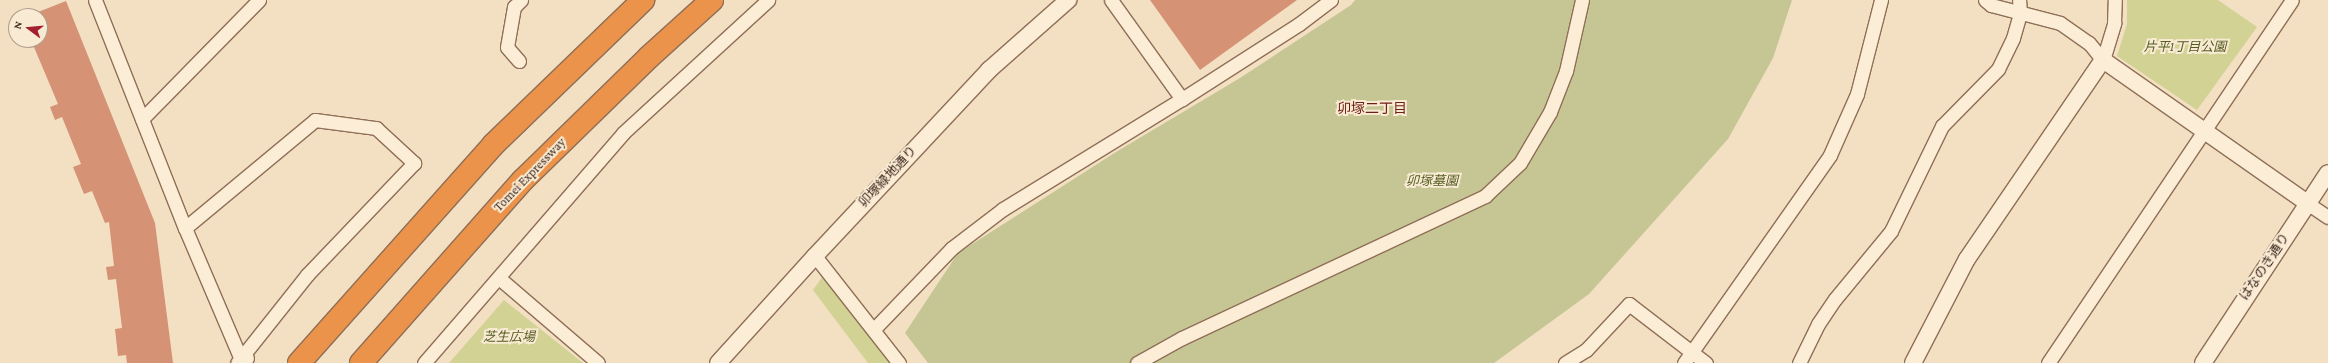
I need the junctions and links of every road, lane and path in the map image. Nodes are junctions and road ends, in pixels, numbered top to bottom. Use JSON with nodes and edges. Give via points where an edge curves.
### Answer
{"nodes":[{"id":1,"x":95,"y":0,"type":"edge"},
{"id":2,"x":259,"y":0,"type":"edge"},
{"id":3,"x":521,"y":0,"type":"edge"},
{"id":4,"x":642,"y":0,"type":"edge"},
{"id":5,"x":712,"y":0,"type":"edge"},
{"id":6,"x":768,"y":0,"type":"edge"},
{"id":7,"x":1068,"y":0,"type":"edge"},
{"id":8,"x":1111,"y":0,"type":"edge"},
{"id":9,"x":1331,"y":0,"type":"edge"},
{"id":10,"x":1582,"y":0,"type":"edge"},
{"id":11,"x":1881,"y":0,"type":"edge"},
{"id":12,"x":1985,"y":0,"type":"edge"},
{"id":13,"x":2115,"y":0,"type":"edge"},
{"id":14,"x":2292,"y":0,"type":"edge"},
{"id":15,"x":2019,"y":7,"type":"edge"},
{"id":16,"x":2103,"y":60,"type":"junction"},
{"id":17,"x":519,"y":61,"type":"dead end"},
{"id":18,"x":1182,"y":99,"type":"junction"},
{"id":19,"x":142,"y":119,"type":"junction"},
{"id":20,"x":2202,"y":131,"type":"junction"},
{"id":21,"x":2328,"y":173,"type":"edge"},
{"id":22,"x":2307,"y":204,"type":"junction"},
{"id":23,"x":2328,"y":217,"type":"edge"},
{"id":24,"x":185,"y":228,"type":"junction"},
{"id":25,"x":815,"y":256,"type":"junction"},
{"id":26,"x":499,"y":278,"type":"junction"},
{"id":27,"x":874,"y":329,"type":"junction"},
{"id":28,"x":1688,"y":358,"type":"edge"},
{"id":29,"x":241,"y":360,"type":"edge"},
{"id":30,"x":299,"y":363,"type":"edge"},
{"id":31,"x":361,"y":363,"type":"edge"},
{"id":32,"x":424,"y":363,"type":"edge"},
{"id":33,"x":598,"y":363,"type":"edge"},
{"id":34,"x":718,"y":363,"type":"edge"},
{"id":35,"x":899,"y":363,"type":"edge"},
{"id":36,"x":1137,"y":363,"type":"edge"},
{"id":37,"x":1565,"y":363,"type":"edge"},
{"id":38,"x":1706,"y":363,"type":"edge"},
{"id":39,"x":1799,"y":363,"type":"edge"},
{"id":40,"x":1913,"y":363,"type":"edge"},
{"id":41,"x":2048,"y":363,"type":"edge"},
{"id":42,"x":2203,"y":363,"type":"edge"}],
"edges":[{"from":1,"to":19,"type":"street"},
{"from":2,"to":19,"type":"street"},
{"from":3,"to":17,"type":"street","via":[[514,8],[507,47]]},
{"from":4,"to":30,"type":"highway","via":[[493,145]]},
{"from":5,"to":31,"type":"highway","name":"Tomei Expressway","via":[[649,57],[523,180]]},
{"from":6,"to":26,"type":"street","via":[[623,133]]},
{"from":7,"to":25,"type":"street","name":"卯塚緑地通り","via":[[990,70]]},
{"from":8,"to":18,"type":"street"},
{"from":9,"to":18,"type":"street","via":[[1299,24]]},
{"from":10,"to":36,"type":"street","via":[[1566,71],[1550,112],[1520,163],[1485,196],[1182,338]]},
{"from":11,"to":28,"type":"street","via":[[1857,94],[1830,155]]},
{"from":12,"to":15,"type":"street","via":[[1991,5]]},
{"from":13,"to":16,"type":"street","via":[[2114,23]]},
{"from":14,"to":20,"type":"street"},
{"from":15,"to":16,"type":"street","via":[[2060,23],[2089,42]]},
{"from":15,"to":39,"type":"street","via":[[2013,38],[1998,69],[1942,126],[1891,231],[1835,299],[1818,324]]},
{"from":16,"to":20,"type":"street"},
{"from":16,"to":40,"type":"street","via":[[1967,259]]},
{"from":18,"to":27,"type":"street","via":[[1002,209],[952,248]]},
{"from":19,"to":24,"type":"street"},
{"from":20,"to":22,"type":"street"},
{"from":20,"to":41,"type":"street"},
{"from":21,"to":22,"type":"street","name":"はなのき通り"},
{"from":22,"to":23,"type":"street"},
{"from":22,"to":42,"type":"street","name":"はなのき通り"},
{"from":24,"to":29,"type":"street"},
{"from":24,"to":29,"type":"street","via":[[315,120],[376,128],[414,163],[307,275]]},
{"from":25,"to":27,"type":"street"},
{"from":25,"to":34,"type":"street","name":"卯塚緑地通り"},
{"from":26,"to":32,"type":"street"},
{"from":26,"to":33,"type":"street"},
{"from":27,"to":35,"type":"street"},
{"from":28,"to":37,"type":"street","via":[[1629,304],[1586,350]]},
{"from":28,"to":38,"type":"street"}]}
